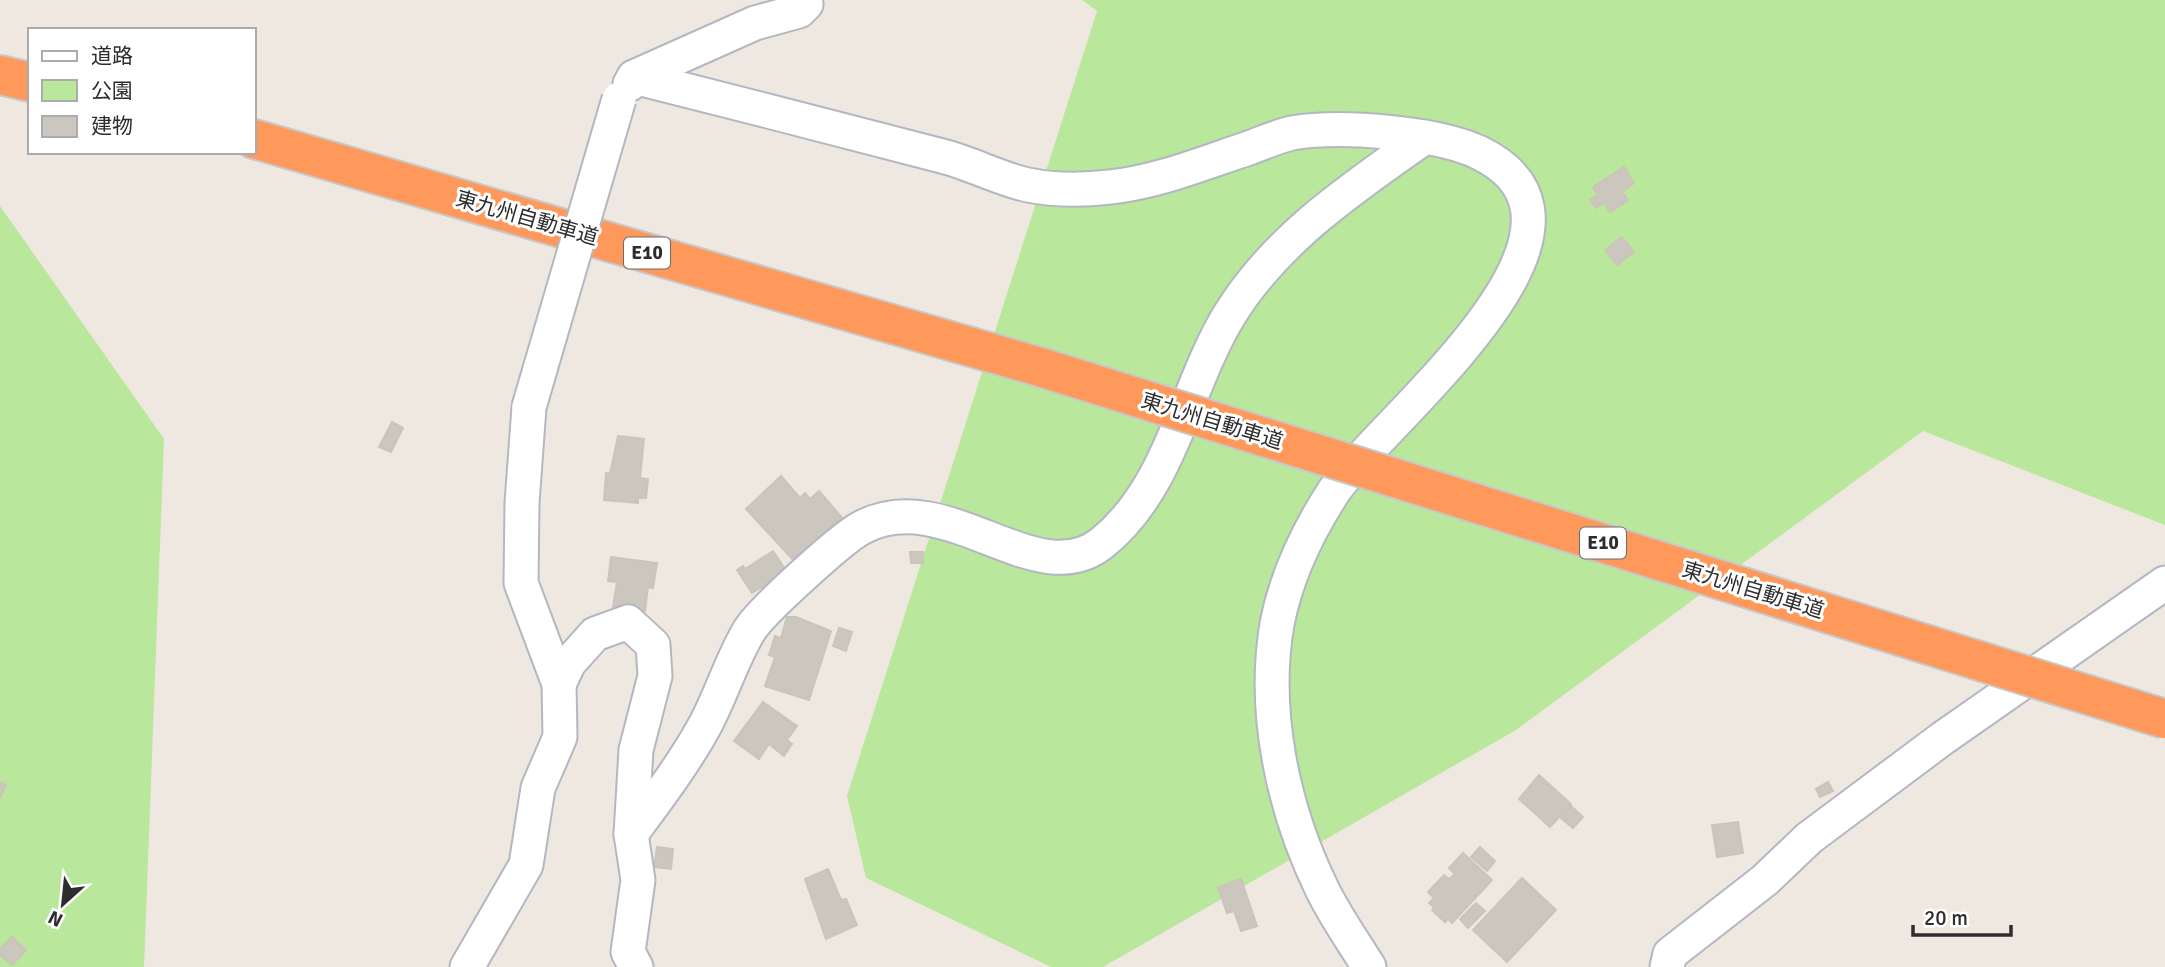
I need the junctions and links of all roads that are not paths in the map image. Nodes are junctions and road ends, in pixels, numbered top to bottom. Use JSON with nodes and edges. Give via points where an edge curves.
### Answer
{"nodes":[{"id":1,"x":805,"y":0,"type":"edge"},
{"id":2,"x":0,"y":75,"type":"edge"},
{"id":3,"x":28,"y":82,"type":"edge"},
{"id":4,"x":626,"y":88,"type":"junction"},
{"id":5,"x":1425,"y":137,"type":"junction"},
{"id":6,"x":256,"y":140,"type":"edge"},
{"id":7,"x":2165,"y":583,"type":"edge"},
{"id":8,"x":559,"y":684,"type":"junction"},
{"id":9,"x":2165,"y":719,"type":"edge"},
{"id":10,"x":631,"y":834,"type":"junction"},
{"id":11,"x":467,"y":967,"type":"edge"},
{"id":12,"x":636,"y":967,"type":"edge"},
{"id":13,"x":1369,"y":967,"type":"edge"},
{"id":14,"x":1667,"y":967,"type":"edge"}],
"edges":[{"from":1,"to":4,"type":"street","via":[[799,11],[755,23]]},
{"from":2,"to":3,"type":"highway"},
{"from":4,"to":5,"type":"street","via":[[965,161],[1027,185],[1078,189],[1128,185],[1293,133],[1359,131]]},
{"from":4,"to":8,"type":"street","bridge":true,"via":[[529,407],[522,583]]},
{"from":5,"to":10,"type":"street","via":[[1337,198],[1262,271],[1230,314],[1147,492],[1099,546],[1069,557],[1036,556],[957,524],[921,517],[890,518],[864,527],[842,541],[750,628],[704,726]]},
{"from":5,"to":13,"type":"street","via":[[1477,151],[1500,164],[1518,183],[1528,206],[1528,235],[1516,271],[1491,314],[1336,489],[1298,555],[1278,623],[1272,692],[1279,759],[1297,826],[1323,890]]},
{"from":6,"to":9,"type":"highway","name":"東九州自動車道","number":"E10","bridge":true,"via":[[1041,367]]},
{"from":7,"to":14,"type":"street","via":[[1809,838],[1765,880],[1670,954]]},
{"from":8,"to":10,"type":"street","via":[[569,663],[595,634],[628,622],[653,645],[654,676],[636,750]]},
{"from":8,"to":11,"type":"street","via":[[560,737],[538,788],[526,865]]},
{"from":10,"to":12,"type":"street","via":[[638,880],[628,952]]}]}
